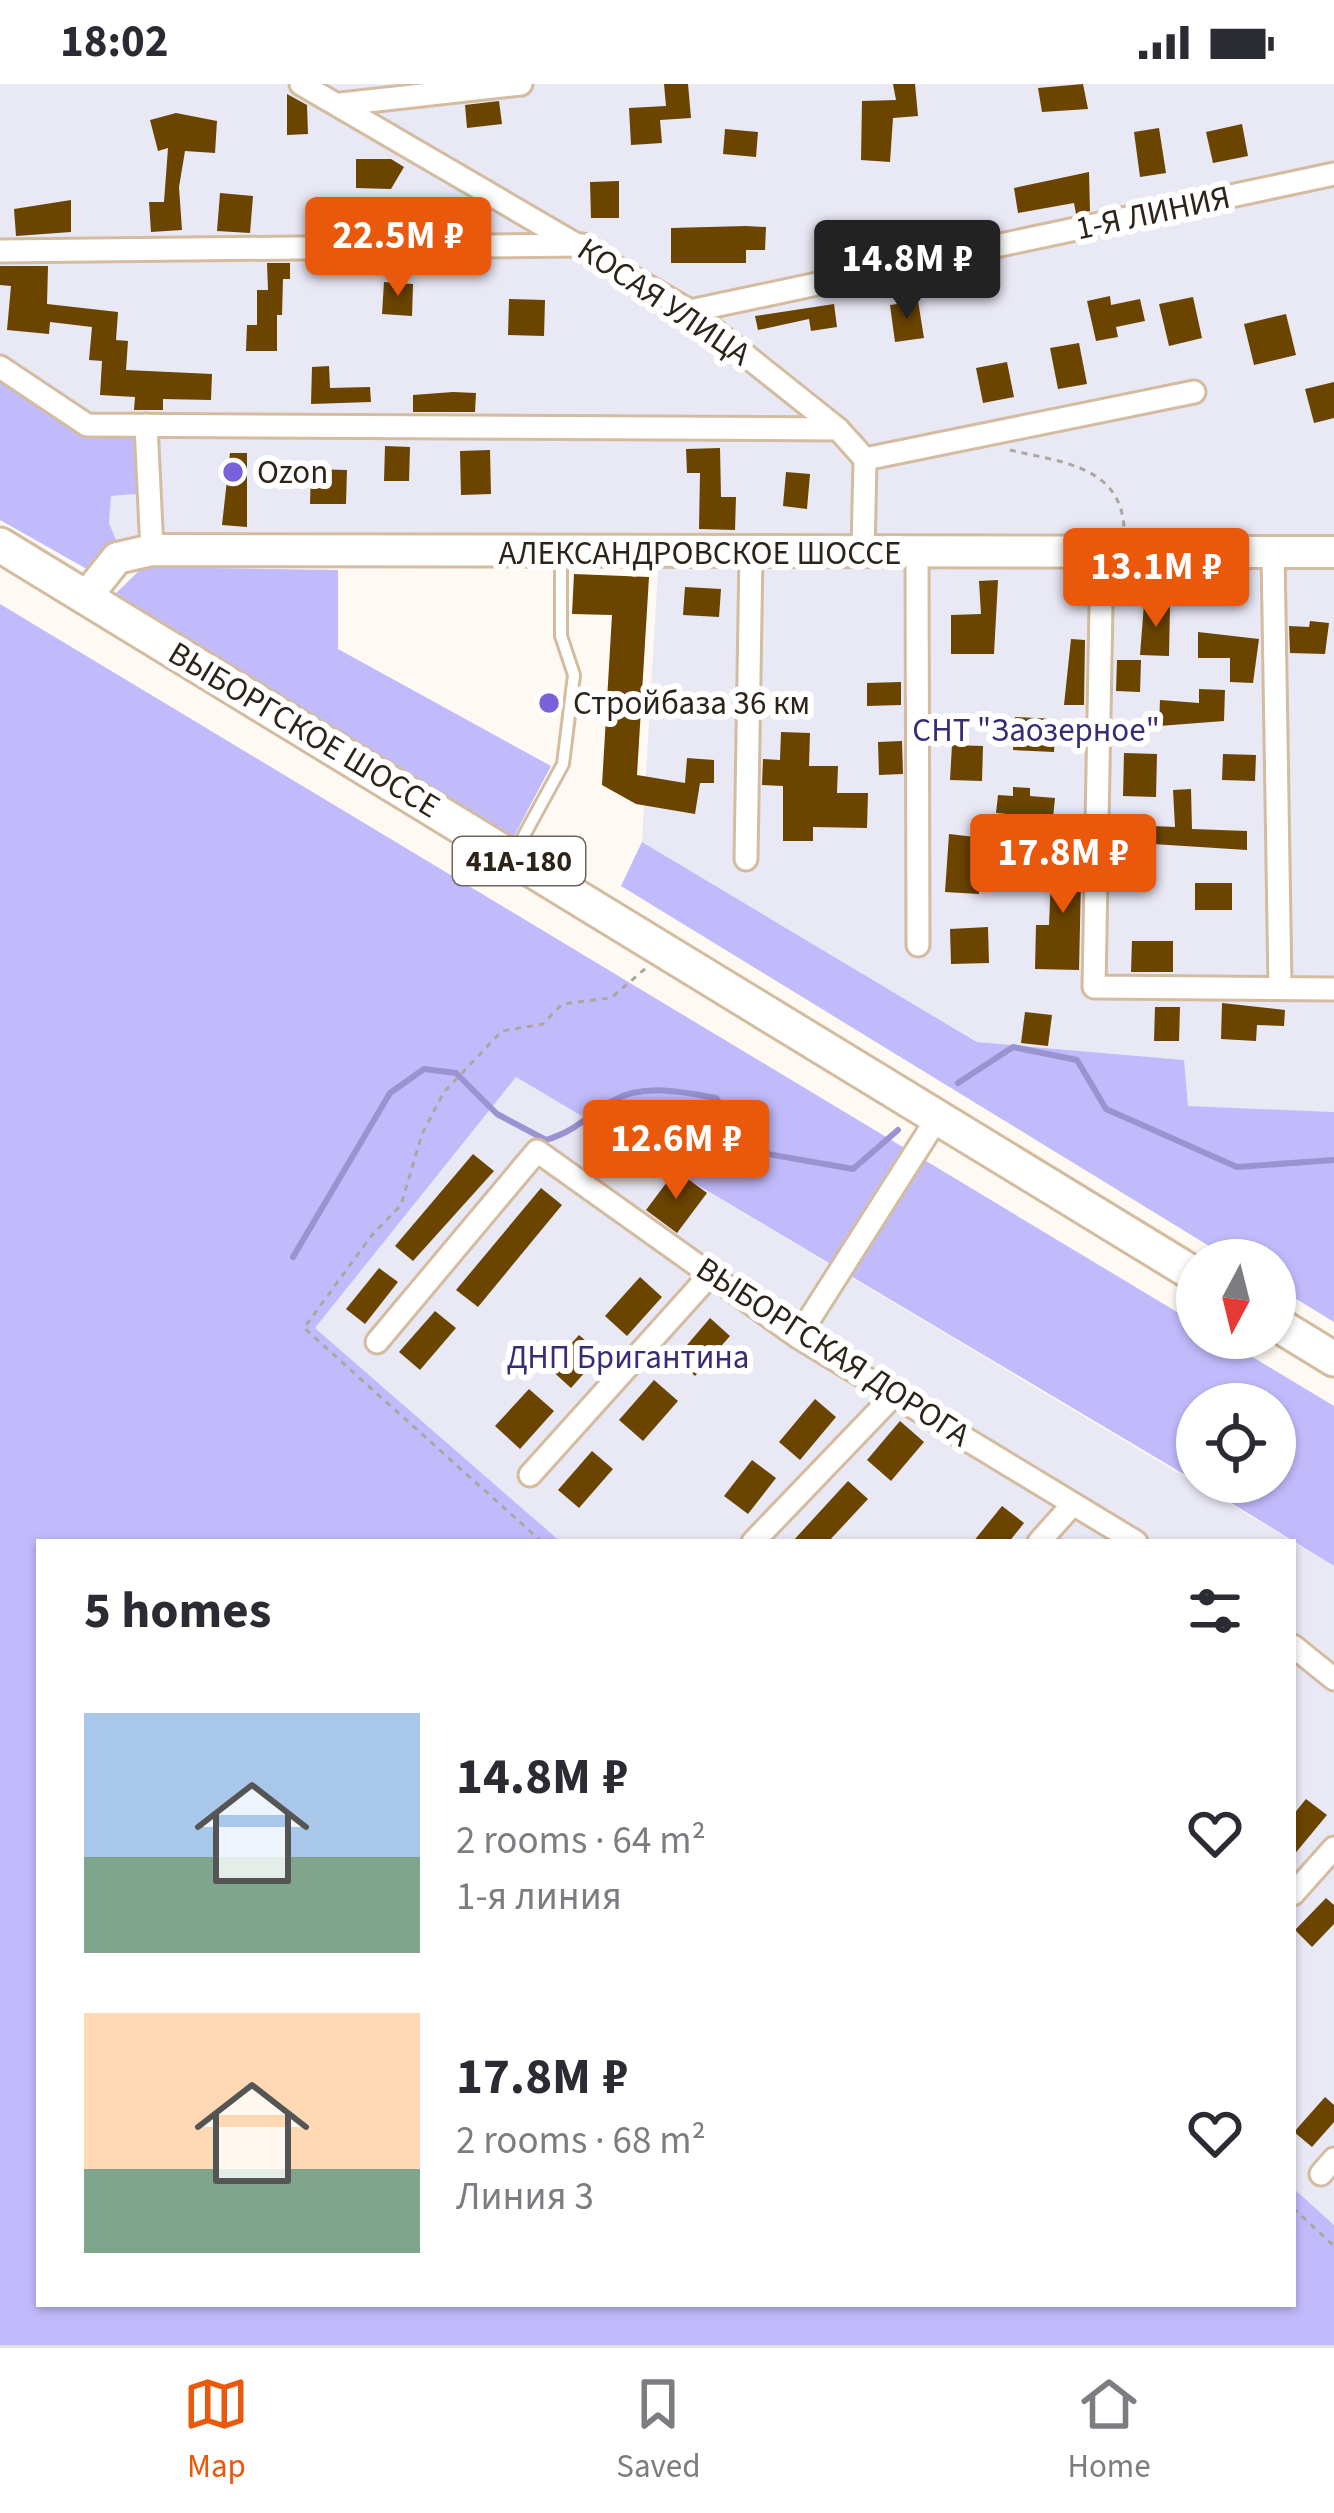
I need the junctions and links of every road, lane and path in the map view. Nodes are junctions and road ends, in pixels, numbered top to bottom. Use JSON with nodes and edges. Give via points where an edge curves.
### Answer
{"nodes":[{"id":1,"x":302,"y":84,"type":"edge"},
{"id":2,"x":521,"y":84,"type":"edge"},
{"id":3,"x":340,"y":104,"type":"junction"},
{"id":4,"x":1334,"y":174,"type":"edge"},
{"id":5,"x":583,"y":245,"type":"junction"},
{"id":6,"x":0,"y":251,"type":"edge"},
{"id":7,"x":690,"y":311,"type":"junction"},
{"id":8,"x":0,"y":368,"type":"edge"},
{"id":9,"x":1194,"y":392,"type":"dead end"},
{"id":10,"x":146,"y":424,"type":"junction"},
{"id":11,"x":838,"y":429,"type":"junction"},
{"id":12,"x":983,"y":434,"type":"junction"},
{"id":13,"x":866,"y":459,"type":"junction"},
{"id":14,"x":1123,"y":517,"type":"dead end"},
{"id":15,"x":0,"y":545,"type":"edge"},
{"id":16,"x":152,"y":550,"type":"junction"},
{"id":17,"x":1102,"y":551,"type":"junction"},
{"id":18,"x":1273,"y":551,"type":"junction"},
{"id":19,"x":1334,"y":552,"type":"edge"},
{"id":20,"x":561,"y":553,"type":"junction"},
{"id":21,"x":751,"y":554,"type":"junction"},
{"id":22,"x":863,"y":554,"type":"junction"},
{"id":23,"x":917,"y":554,"type":"junction"},
{"id":24,"x":86,"y":597,"type":"junction"},
{"id":25,"x":513,"y":857,"type":"junction"},
{"id":26,"x":746,"y":859,"type":"dead end"},
{"id":27,"x":918,"y":945,"type":"dead end"},
{"id":28,"x":1280,"y":987,"type":"junction"},
{"id":29,"x":1334,"y":989,"type":"edge"},
{"id":30,"x":938,"y":1118,"type":"junction"},
{"id":31,"x":1176,"y":1263,"type":"edge"},
{"id":32,"x":710,"y":1274,"type":"junction"},
{"id":33,"x":1296,"y":1336,"type":"edge"},
{"id":34,"x":798,"y":1337,"type":"junction"},
{"id":35,"x":377,"y":1342,"type":"dead end"},
{"id":36,"x":1334,"y":1359,"type":"edge"},
{"id":37,"x":893,"y":1395,"type":"junction"},
{"id":38,"x":530,"y":1475,"type":"dead end"},
{"id":39,"x":1073,"y":1504,"type":"junction"},
{"id":40,"x":756,"y":1539,"type":"edge"},
{"id":41,"x":1042,"y":1539,"type":"edge"},
{"id":42,"x":1131,"y":1539,"type":"edge"},
{"id":43,"x":1296,"y":1648,"type":"edge"},
{"id":44,"x":1334,"y":1679,"type":"edge"},
{"id":45,"x":1334,"y":1848,"type":"edge"},
{"id":46,"x":1296,"y":1891,"type":"edge"},
{"id":47,"x":1296,"y":2211,"type":"edge"},
{"id":48,"x":1334,"y":2246,"type":"edge"}],
"edges":[{"from":1,"to":3,"type":"street","name":"КОСАЯ УЛИЦА"},
{"from":2,"to":3,"type":"street"},
{"from":3,"to":5,"type":"street","name":"КОСАЯ УЛИЦА"},
{"from":4,"to":7,"type":"street","name":"1-Я ЛИНИЯ"},
{"from":5,"to":6,"type":"street"},
{"from":5,"to":7,"type":"street","name":"КОСАЯ УЛИЦА"},
{"from":7,"to":11,"type":"street","name":"КОСАЯ УЛИЦА"},
{"from":8,"to":10,"type":"street","via":[[87,425]]},
{"from":9,"to":12,"type":"street"},
{"from":10,"to":11,"type":"street"},
{"from":10,"to":16,"type":"street"},
{"from":11,"to":13,"type":"street","name":"КОСАЯ УЛИЦА"},
{"from":12,"to":13,"type":"street"},
{"from":12,"to":14,"type":"path","via":[[1106,482]]},
{"from":13,"to":22,"type":"street"},
{"from":15,"to":24,"type":"main road","name":"ВЫБОРГСКОЕ ШОССЕ","number":"41А-180"},
{"from":16,"to":20,"type":"street","name":"АЛЕКСАНДРОВСКОЕ ШОССЕ"},
{"from":16,"to":24,"type":"street","name":"АЛЕКСАНДРОВСКОЕ ШОССЕ","via":[[117,558]]},
{"from":17,"to":18,"type":"street","name":"АЛЕКСАНДРОВСКОЕ ШОССЕ"},
{"from":17,"to":23,"type":"street","name":"АЛЕКСАНДРОВСКОЕ ШОССЕ"},
{"from":17,"to":28,"type":"street","via":[[1094,987]]},
{"from":18,"to":19,"type":"street","name":"АЛЕКСАНДРОВСКОЕ ШОССЕ"},
{"from":18,"to":28,"type":"street"},
{"from":20,"to":21,"type":"street","name":"АЛЕКСАНДРОВСКОЕ ШОССЕ"},
{"from":20,"to":25,"type":"lane","via":[[561,636],[574,675],[562,764]]},
{"from":21,"to":22,"type":"street","name":"АЛЕКСАНДРОВСКОЕ ШОССЕ"},
{"from":21,"to":26,"type":"street"},
{"from":22,"to":23,"type":"street","name":"АЛЕКСАНДРОВСКОЕ ШОССЕ"},
{"from":23,"to":27,"type":"street"},
{"from":24,"to":25,"type":"main road","name":"ВЫБОРГСКОЕ ШОССЕ","number":"41А-180"},
{"from":25,"to":30,"type":"main road","name":"ВЫБОРГСКОЕ ШОССЕ","number":"41А-180"},
{"from":28,"to":29,"type":"street"},
{"from":30,"to":31,"type":"main road","name":"ВЫБОРГСКОЕ ШОССЕ","number":"41А-180"},
{"from":30,"to":34,"type":"street"},
{"from":32,"to":34,"type":"street","name":"ВЫБОРГСКАЯ ДОРОГА"},
{"from":32,"to":35,"type":"street","name":"ВЫБОРГСКАЯ ДОРОГА","via":[[537,1151]]},
{"from":32,"to":38,"type":"street"},
{"from":33,"to":36,"type":"main road"},
{"from":34,"to":37,"type":"street","name":"ВЫБОРГСКАЯ ДОРОГА"},
{"from":37,"to":39,"type":"street","name":"ВЫБОРГСКАЯ ДОРОГА"},
{"from":37,"to":40,"type":"street"},
{"from":39,"to":41,"type":"street"},
{"from":39,"to":42,"type":"street","name":"ВЫБОРГСКАЯ ДОРОГА"},
{"from":43,"to":44,"type":"street"},
{"from":45,"to":46,"type":"street"},
{"from":47,"to":48,"type":"path"}]}
